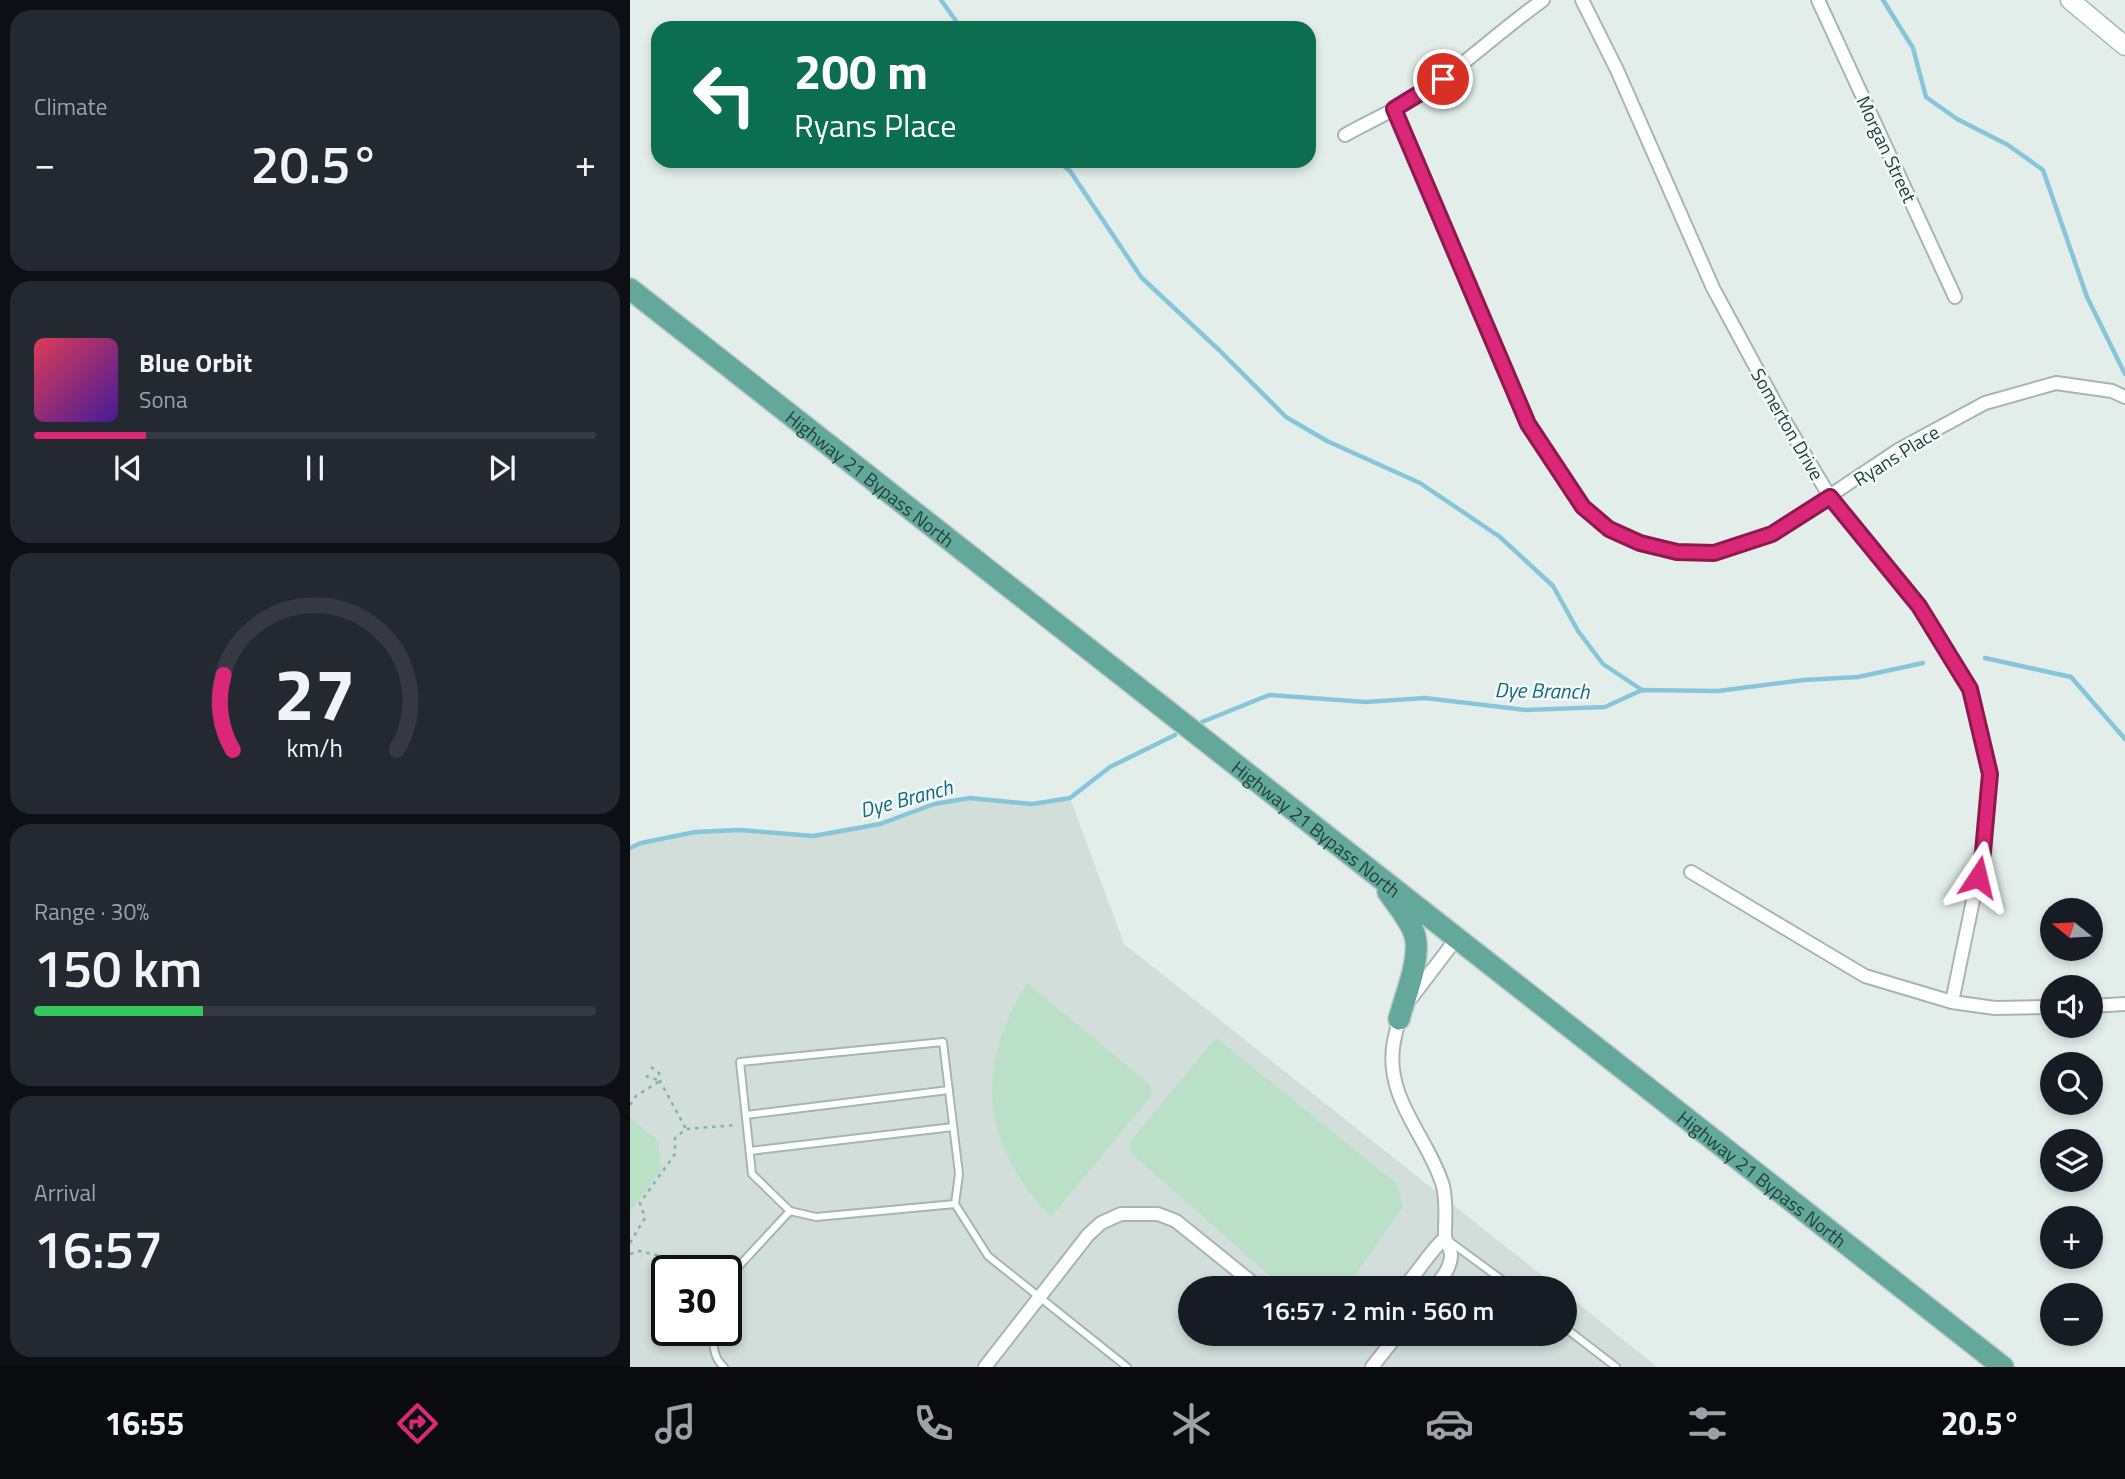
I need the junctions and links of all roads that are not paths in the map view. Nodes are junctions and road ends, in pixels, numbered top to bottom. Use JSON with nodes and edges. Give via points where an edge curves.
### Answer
{"nodes":[{"id":1,"x":1543,"y":0,"type":"edge"},
{"id":2,"x":1582,"y":0,"type":"edge"},
{"id":3,"x":1818,"y":0,"type":"edge"},
{"id":4,"x":2070,"y":0,"type":"edge"},
{"id":5,"x":2125,"y":46,"type":"edge"},
{"id":6,"x":1394,"y":109,"type":"junction"},
{"id":7,"x":1345,"y":135,"type":"dead end"},
{"id":8,"x":630,"y":289,"type":"edge"},
{"id":9,"x":1955,"y":297,"type":"dead end"},
{"id":10,"x":2125,"y":397,"type":"edge"},
{"id":11,"x":1830,"y":497,"type":"junction"},
{"id":12,"x":1690,"y":872,"type":"dead end"},
{"id":13,"x":1380,"y":879,"type":"junction"},
{"id":14,"x":1456,"y":939,"type":"junction"},
{"id":15,"x":1952,"y":1002,"type":"junction"},
{"id":16,"x":2125,"y":1004,"type":"edge"},
{"id":17,"x":2103,"y":1005,"type":"edge"},
{"id":18,"x":2040,"y":1007,"type":"edge"},
{"id":19,"x":1399,"y":1019,"type":"junction"},
{"id":20,"x":949,"y":1090,"type":"junction"},
{"id":21,"x":746,"y":1115,"type":"junction"},
{"id":22,"x":953,"y":1127,"type":"junction"},
{"id":23,"x":750,"y":1152,"type":"junction"},
{"id":24,"x":955,"y":1204,"type":"junction"},
{"id":25,"x":790,"y":1210,"type":"junction"},
{"id":26,"x":1445,"y":1238,"type":"junction"},
{"id":27,"x":742,"y":1262,"type":"edge"},
{"id":28,"x":1244,"y":1276,"type":"edge"},
{"id":29,"x":1415,"y":1276,"type":"edge"},
{"id":30,"x":1444,"y":1276,"type":"edge"},
{"id":31,"x":1497,"y":1276,"type":"edge"},
{"id":32,"x":1040,"y":1297,"type":"junction"},
{"id":33,"x":1577,"y":1337,"type":"edge"},
{"id":34,"x":713,"y":1346,"type":"edge"},
{"id":35,"x":1389,"y":1346,"type":"edge"},
{"id":36,"x":724,"y":1367,"type":"edge"},
{"id":37,"x":985,"y":1367,"type":"edge"},
{"id":38,"x":1127,"y":1367,"type":"edge"},
{"id":39,"x":1372,"y":1367,"type":"edge"},
{"id":40,"x":1616,"y":1367,"type":"edge"},
{"id":41,"x":2003,"y":1367,"type":"edge"}],
"edges":[{"from":1,"to":6,"type":"street","via":[[1443,79]]},
{"from":2,"to":11,"type":"street","name":"Somerton Drive","via":[[1713,288]]},
{"from":3,"to":9,"type":"street","name":"Morgan Street"},
{"from":4,"to":5,"type":"street"},
{"from":6,"to":7,"type":"street"},
{"from":6,"to":11,"type":"street","name":"Ryans Place","via":[[1528,424],[1583,507],[1609,529],[1640,543],[1677,552],[1714,553],[1772,534]]},
{"from":8,"to":13,"type":"main road","name":"Highway 21 Bypass North"},
{"from":10,"to":11,"type":"street","name":"Ryans Place","via":[[2056,383],[1985,403],[1900,449]]},
{"from":11,"to":15,"type":"street","name":"Somerton Drive","via":[[1919,606],[1973,701],[1990,774],[1983,852]]},
{"from":12,"to":15,"type":"street","via":[[1865,976]]},
{"from":13,"to":14,"type":"main road","name":"Highway 21 Bypass North"},
{"from":13,"to":19,"type":"main road","via":[[1415,933],[1414,963]]},
{"from":14,"to":19,"type":"street"},
{"from":14,"to":41,"type":"main road","name":"Highway 21 Bypass North"},
{"from":15,"to":18,"type":"street"},
{"from":16,"to":17,"type":"street"},
{"from":19,"to":26,"type":"street","via":[[1392,1051],[1394,1080],[1443,1188]]},
{"from":20,"to":21,"type":"lane"},
{"from":20,"to":21,"type":"lane","via":[[943,1042],[740,1062]]},
{"from":20,"to":22,"type":"lane"},
{"from":21,"to":23,"type":"lane"},
{"from":22,"to":23,"type":"lane"},
{"from":22,"to":24,"type":"lane","via":[[959,1174]]},
{"from":23,"to":25,"type":"lane","via":[[752,1174]]},
{"from":24,"to":25,"type":"lane","via":[[816,1217]]},
{"from":24,"to":32,"type":"lane","via":[[988,1256]]},
{"from":25,"to":27,"type":"lane"},
{"from":26,"to":29,"type":"street"},
{"from":26,"to":30,"type":"street","via":[[1451,1255]]},
{"from":26,"to":31,"type":"lane"},
{"from":28,"to":32,"type":"street","via":[[1176,1221],[1158,1214],[1121,1214],[1088,1235]]},
{"from":32,"to":37,"type":"street"},
{"from":32,"to":38,"type":"lane"},
{"from":33,"to":40,"type":"lane"},
{"from":34,"to":36,"type":"lane"},
{"from":35,"to":39,"type":"street"}]}
